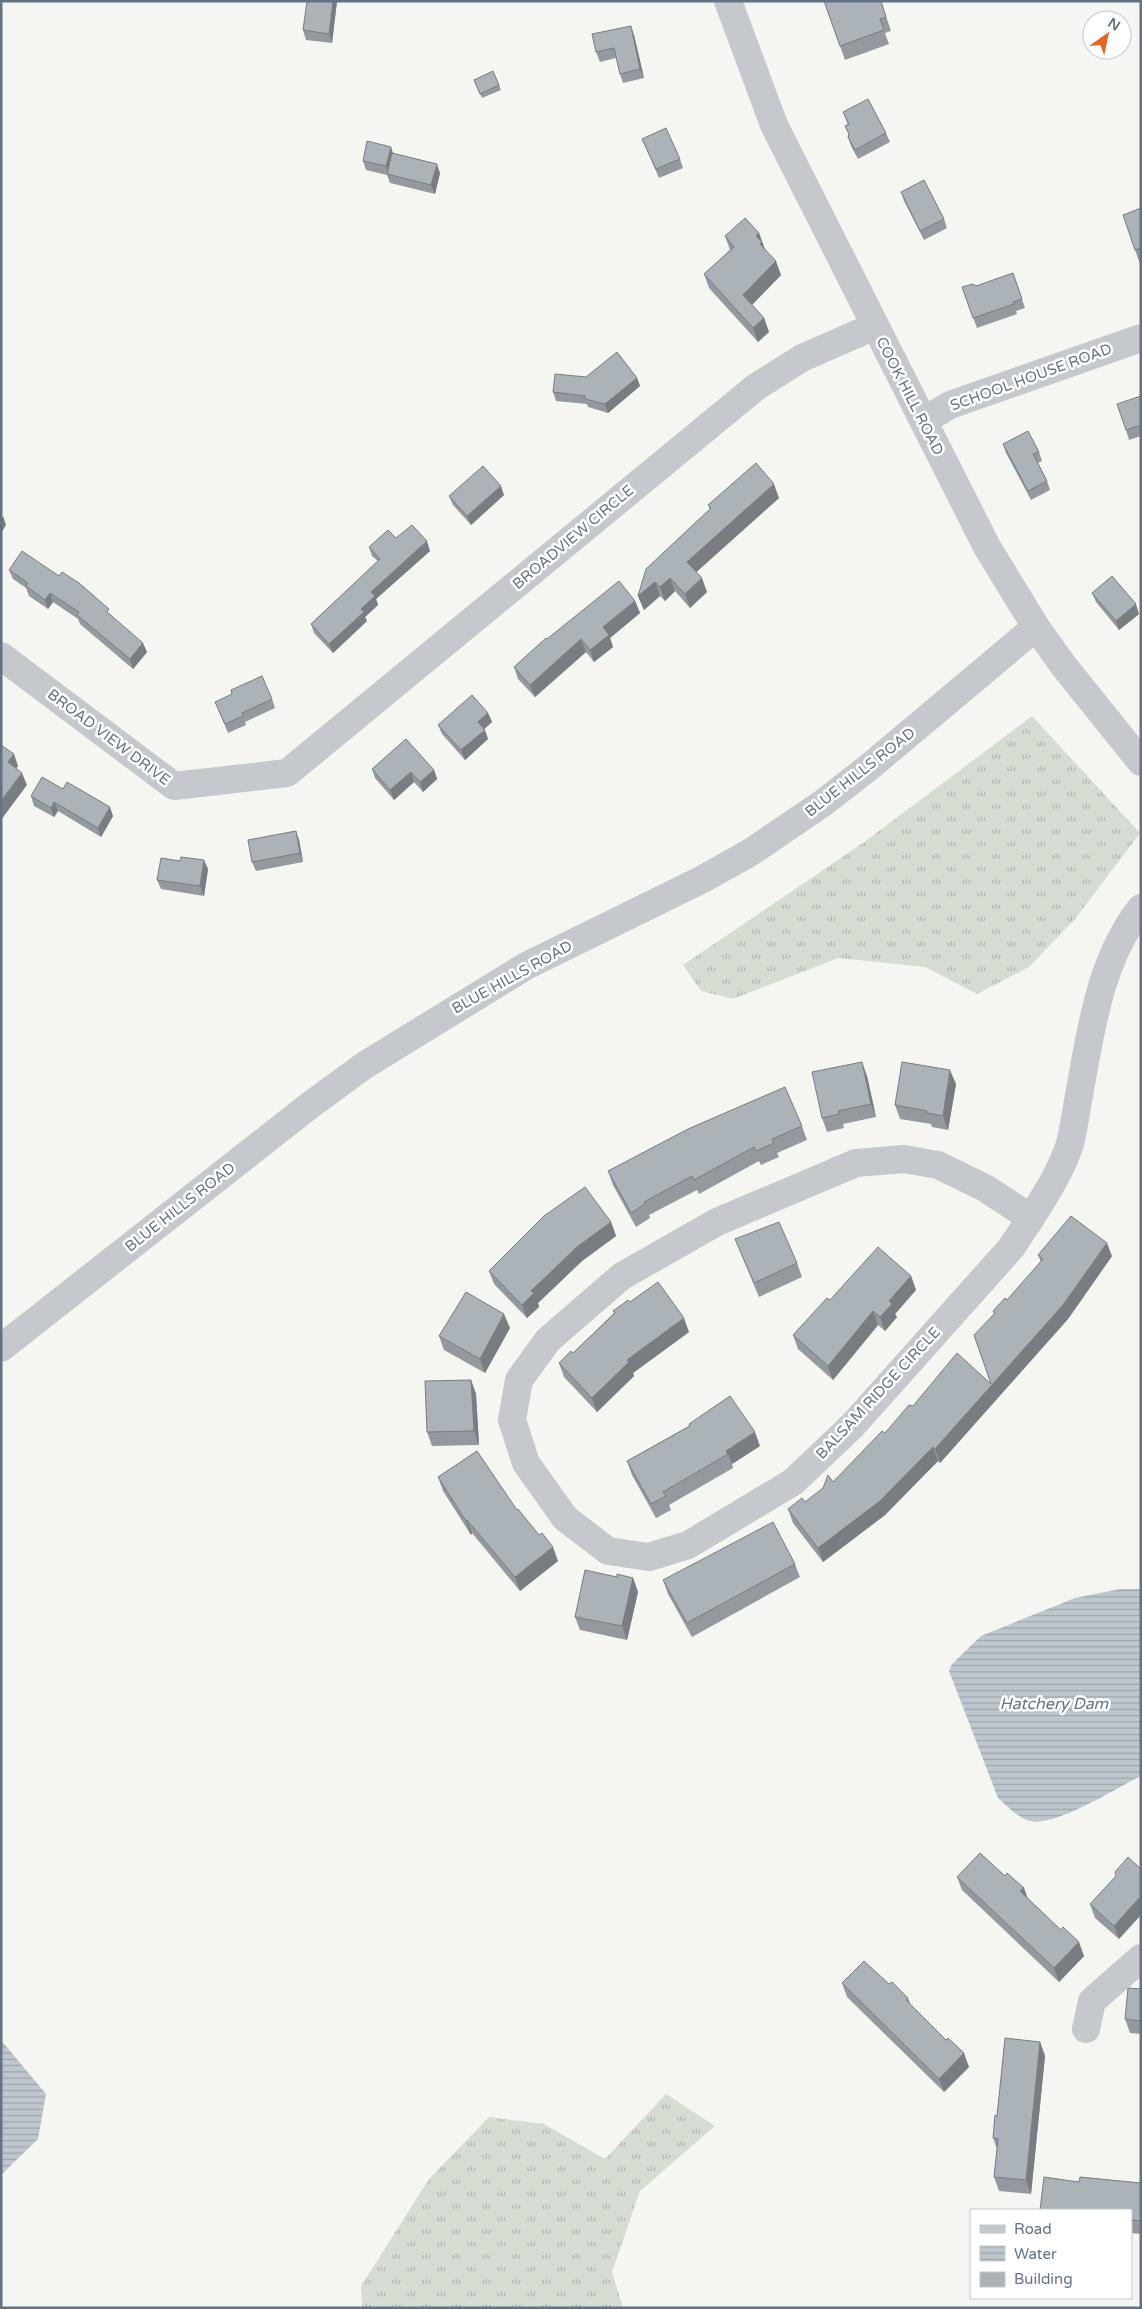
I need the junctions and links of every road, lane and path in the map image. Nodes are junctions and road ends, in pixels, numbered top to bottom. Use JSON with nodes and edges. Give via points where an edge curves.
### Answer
{"nodes":[{"id":1,"x":728,"y":1,"type":"edge"},
{"id":2,"x":875,"y":326,"type":"junction"},
{"id":3,"x":1141,"y":338,"type":"edge"},
{"id":4,"x":923,"y":421,"type":"junction"},
{"id":5,"x":1036,"y":627,"type":"junction"},
{"id":6,"x":1,"y":656,"type":"edge"},
{"id":7,"x":1141,"y":762,"type":"edge"},
{"id":8,"x":287,"y":773,"type":"joint"},
{"id":9,"x":1141,"y":908,"type":"edge"},
{"id":10,"x":1031,"y":1218,"type":"junction"},
{"id":11,"x":1,"y":1348,"type":"edge"},
{"id":12,"x":1141,"y":1958,"type":"edge"},
{"id":13,"x":1086,"y":2030,"type":"dead end"}],
"edges":[{"from":1,"to":2,"type":"street","name":"COOK HILL ROAD","via":[[774,125]]},
{"from":2,"to":4,"type":"street","name":"COOK HILL ROAD"},
{"from":2,"to":8,"type":"street","name":"BROADVIEW CIRCLE","via":[[802,358],[756,388]]},
{"from":3,"to":4,"type":"street","name":"SCHOOL HOUSE ROAD","via":[[950,405]]},
{"from":4,"to":5,"type":"street","name":"COOK HILL ROAD","via":[[987,547]]},
{"from":5,"to":7,"type":"street","name":"COOK HILL ROAD"},
{"from":5,"to":11,"type":"street","name":"BLUE HILLS ROAD","via":[[868,768],[751,852],[526,966],[366,1065],[309,1106]]},
{"from":6,"to":8,"type":"street","name":"BROAD VIEW DRIVE","via":[[174,786]]},
{"from":9,"to":10,"type":"street","name":"BALSAM RIDGE CIRCLE","via":[[1117,947],[1106,974],[1089,1036],[1070,1142],[1062,1165]]},
{"from":10,"to":10,"type":"street","name":"BALSAM RIDGE CIRCLE","via":[[1011,1248],[840,1438],[793,1482],[688,1545],[649,1557],[608,1551],[565,1518],[526,1463],[512,1420],[519,1380],[548,1340],[622,1276],[717,1222],[856,1163],[904,1159],[938,1166],[985,1188]]},
{"from":12,"to":13,"type":"street","via":[[1092,2001]]}]}
